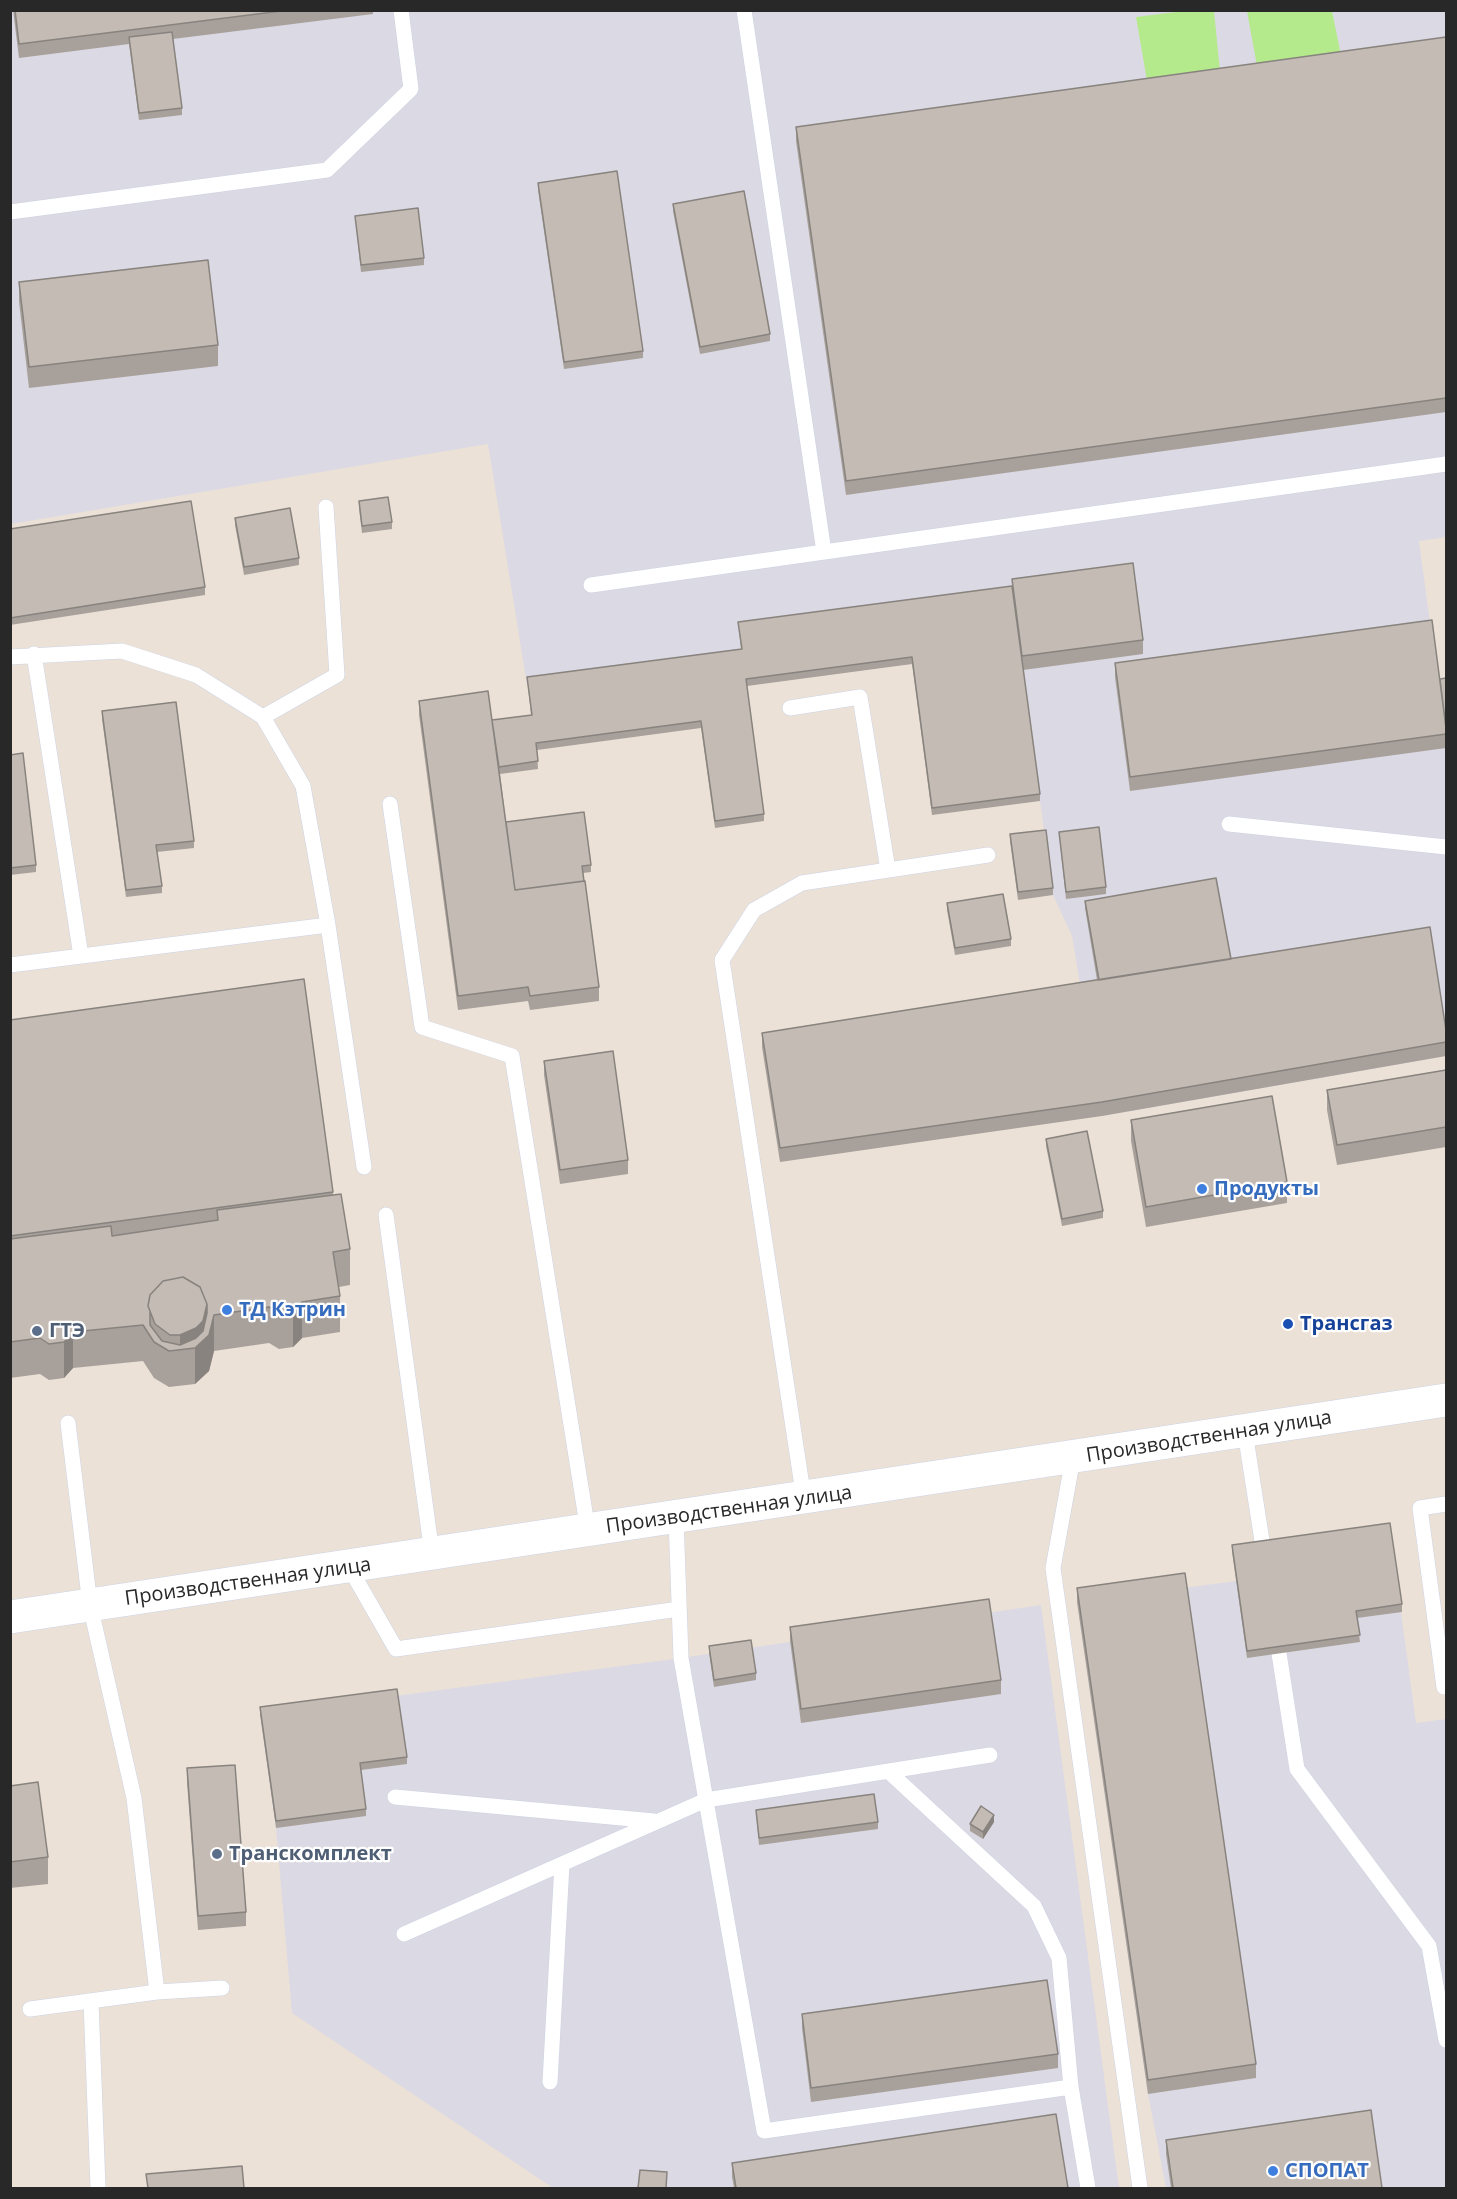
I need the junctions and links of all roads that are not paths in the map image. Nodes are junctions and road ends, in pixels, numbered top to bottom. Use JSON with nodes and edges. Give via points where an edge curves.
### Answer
{"nodes":[{"id":1,"x":401,"y":10,"type":"edge"},
{"id":2,"x":744,"y":10,"type":"edge"},
{"id":3,"x":10,"y":212,"type":"edge"},
{"id":4,"x":1446,"y":464,"type":"edge"},
{"id":5,"x":326,"y":507,"type":"dead end"},
{"id":6,"x":824,"y":552,"type":"junction"},
{"id":7,"x":591,"y":585,"type":"dead end"},
{"id":8,"x":34,"y":654,"type":"junction"},
{"id":9,"x":10,"y":657,"type":"edge"},
{"id":10,"x":790,"y":708,"type":"dead end"},
{"id":11,"x":263,"y":717,"type":"junction"},
{"id":12,"x":390,"y":804,"type":"dead end"},
{"id":13,"x":1229,"y":824,"type":"dead end"},
{"id":14,"x":1446,"y":846,"type":"edge"},
{"id":15,"x":988,"y":855,"type":"dead end"},
{"id":16,"x":888,"y":870,"type":"junction"},
{"id":17,"x":328,"y":925,"type":"junction"},
{"id":18,"x":81,"y":956,"type":"junction"},
{"id":19,"x":10,"y":965,"type":"edge"},
{"id":20,"x":364,"y":1167,"type":"dead end"},
{"id":21,"x":386,"y":1215,"type":"dead end"},
{"id":22,"x":1446,"y":1400,"type":"edge"},
{"id":23,"x":68,"y":1423,"type":"dead end"},
{"id":24,"x":1245,"y":1432,"type":"junction"},
{"id":25,"x":1073,"y":1458,"type":"junction"},
{"id":26,"x":804,"y":1499,"type":"junction"},
{"id":27,"x":1446,"y":1504,"type":"edge"},
{"id":28,"x":676,"y":1518,"type":"junction"},
{"id":29,"x":588,"y":1531,"type":"junction"},
{"id":30,"x":432,"y":1554,"type":"junction"},
{"id":31,"x":349,"y":1567,"type":"junction"},
{"id":32,"x":1267,"y":1572,"type":"edge"},
{"id":33,"x":90,"y":1605,"type":"junction"},
{"id":34,"x":679,"y":1609,"type":"junction"},
{"id":35,"x":10,"y":1617,"type":"edge"},
{"id":36,"x":1274,"y":1618,"type":"edge"},
{"id":37,"x":1446,"y":1687,"type":"edge"},
{"id":38,"x":990,"y":1755,"type":"dead end"},
{"id":39,"x":888,"y":1771,"type":"junction"},
{"id":40,"x":394,"y":1797,"type":"dead end"},
{"id":41,"x":706,"y":1800,"type":"junction"},
{"id":42,"x":657,"y":1821,"type":"junction"},
{"id":43,"x":562,"y":1864,"type":"junction"},
{"id":44,"x":404,"y":1934,"type":"dead end"},
{"id":45,"x":222,"y":1988,"type":"dead end"},
{"id":46,"x":157,"y":1992,"type":"junction"},
{"id":47,"x":91,"y":2001,"type":"junction"},
{"id":48,"x":30,"y":2009,"type":"dead end"},
{"id":49,"x":1446,"y":2040,"type":"edge"},
{"id":50,"x":550,"y":2082,"type":"dead end"},
{"id":51,"x":1071,"y":2087,"type":"junction"},
{"id":52,"x":98,"y":2188,"type":"edge"},
{"id":53,"x":1088,"y":2188,"type":"edge"},
{"id":54,"x":1140,"y":2188,"type":"edge"}],
"edges":[{"from":1,"to":3,"type":"lane","via":[[411,89],[327,170]]},
{"from":2,"to":6,"type":"lane"},
{"from":4,"to":6,"type":"lane"},
{"from":5,"to":11,"type":"lane","via":[[337,675]]},
{"from":6,"to":7,"type":"lane"},
{"from":8,"to":9,"type":"lane"},
{"from":8,"to":11,"type":"lane","via":[[122,651],[196,675]]},
{"from":8,"to":18,"type":"lane"},
{"from":10,"to":16,"type":"lane","via":[[860,697]]},
{"from":11,"to":17,"type":"lane","via":[[303,786]]},
{"from":12,"to":29,"type":"lane","via":[[422,1027],[512,1056]]},
{"from":13,"to":14,"type":"lane"},
{"from":15,"to":16,"type":"lane"},
{"from":16,"to":26,"type":"lane","via":[[802,883],[754,910],[722,960]]},
{"from":17,"to":18,"type":"lane"},
{"from":17,"to":20,"type":"lane"},
{"from":18,"to":19,"type":"lane"},
{"from":21,"to":30,"type":"lane"},
{"from":22,"to":24,"type":"main road","name":"Производственная улица"},
{"from":23,"to":33,"type":"lane"},
{"from":24,"to":25,"type":"main road","name":"Производственная улица"},
{"from":24,"to":32,"type":"lane"},
{"from":25,"to":26,"type":"main road","name":"Производственная улица"},
{"from":25,"to":54,"type":"lane","via":[[1053,1568]]},
{"from":26,"to":28,"type":"main road","name":"Производственная улица"},
{"from":27,"to":37,"type":"lane","via":[[1420,1508]]},
{"from":28,"to":29,"type":"main road","name":"Производственная улица"},
{"from":28,"to":34,"type":"lane"},
{"from":29,"to":30,"type":"main road","name":"Производственная улица"},
{"from":30,"to":31,"type":"main road","name":"Производственная улица"},
{"from":31,"to":33,"type":"main road","name":"Производственная улица"},
{"from":31,"to":34,"type":"lane","via":[[396,1649]]},
{"from":33,"to":35,"type":"main road","name":"Производственная улица"},
{"from":33,"to":46,"type":"lane","via":[[134,1798]]},
{"from":34,"to":41,"type":"lane","via":[[681,1658]]},
{"from":36,"to":49,"type":"lane","via":[[1297,1769],[1429,1946]]},
{"from":38,"to":39,"type":"lane"},
{"from":39,"to":41,"type":"lane"},
{"from":39,"to":51,"type":"lane","via":[[1034,1906],[1059,1958]]},
{"from":40,"to":42,"type":"lane"},
{"from":41,"to":42,"type":"lane"},
{"from":41,"to":51,"type":"lane","via":[[764,2132]]},
{"from":42,"to":43,"type":"lane"},
{"from":43,"to":44,"type":"lane"},
{"from":43,"to":50,"type":"lane"},
{"from":45,"to":46,"type":"lane"},
{"from":46,"to":47,"type":"lane"},
{"from":47,"to":48,"type":"lane"},
{"from":47,"to":52,"type":"lane"},
{"from":51,"to":53,"type":"lane"}]}
